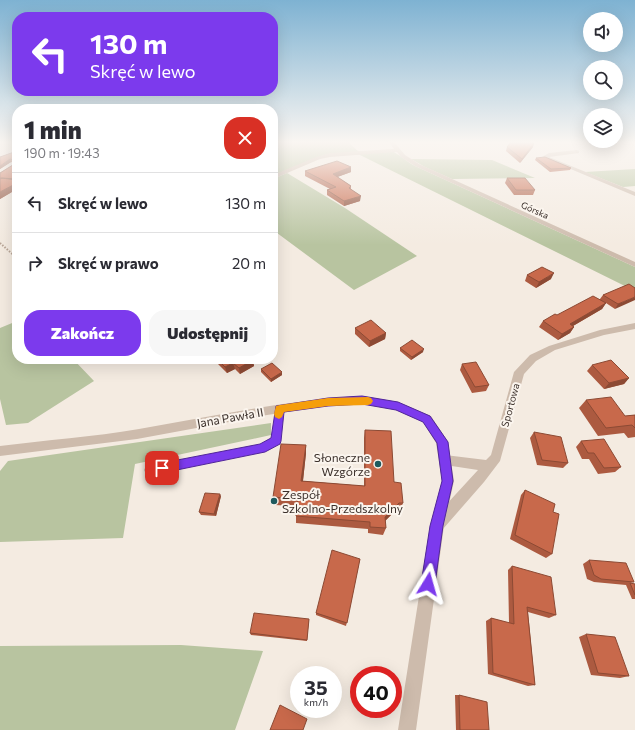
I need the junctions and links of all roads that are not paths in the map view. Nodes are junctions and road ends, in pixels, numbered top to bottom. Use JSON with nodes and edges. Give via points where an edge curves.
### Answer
{"nodes":[{"id":1,"x":441,"y":176,"type":"edge"},
{"id":2,"x":591,"y":176,"type":"edge"},
{"id":3,"x":635,"y":194,"type":"edge"},
{"id":4,"x":635,"y":265,"type":"edge"},
{"id":5,"x":634,"y":327,"type":"edge"},
{"id":6,"x":280,"y":409,"type":"junction"},
{"id":7,"x":2,"y":453,"type":"edge"},
{"id":8,"x":445,"y":460,"type":"junction"},
{"id":9,"x":489,"y":466,"type":"junction"},
{"id":10,"x":148,"y":470,"type":"dead end"},
{"id":11,"x":437,"y":526,"type":"junction"},
{"id":12,"x":407,"y":730,"type":"edge"}],
"edges":[{"from":1,"to":4,"type":"street","name":"Górska"},
{"from":2,"to":3,"type":"street"},
{"from":5,"to":9,"type":"street","name":"Sportowa","via":[[603,332],[559,346],[533,358],[519,372],[496,457]]},
{"from":6,"to":7,"type":"street","name":"Jana Pawła II","via":[[137,434]]},
{"from":6,"to":8,"type":"street","name":"Jana Pawła II","via":[[362,400],[398,406],[427,419],[442,442]]},
{"from":6,"to":10,"type":"lane","via":[[276,441],[262,449]]},
{"from":8,"to":9,"type":"street"},
{"from":8,"to":11,"type":"street","name":"Jana Pawła II","via":[[448,481]]},
{"from":9,"to":11,"type":"street","name":"Sportowa"},
{"from":11,"to":12,"type":"street","name":"Jana Pawła II"}]}
